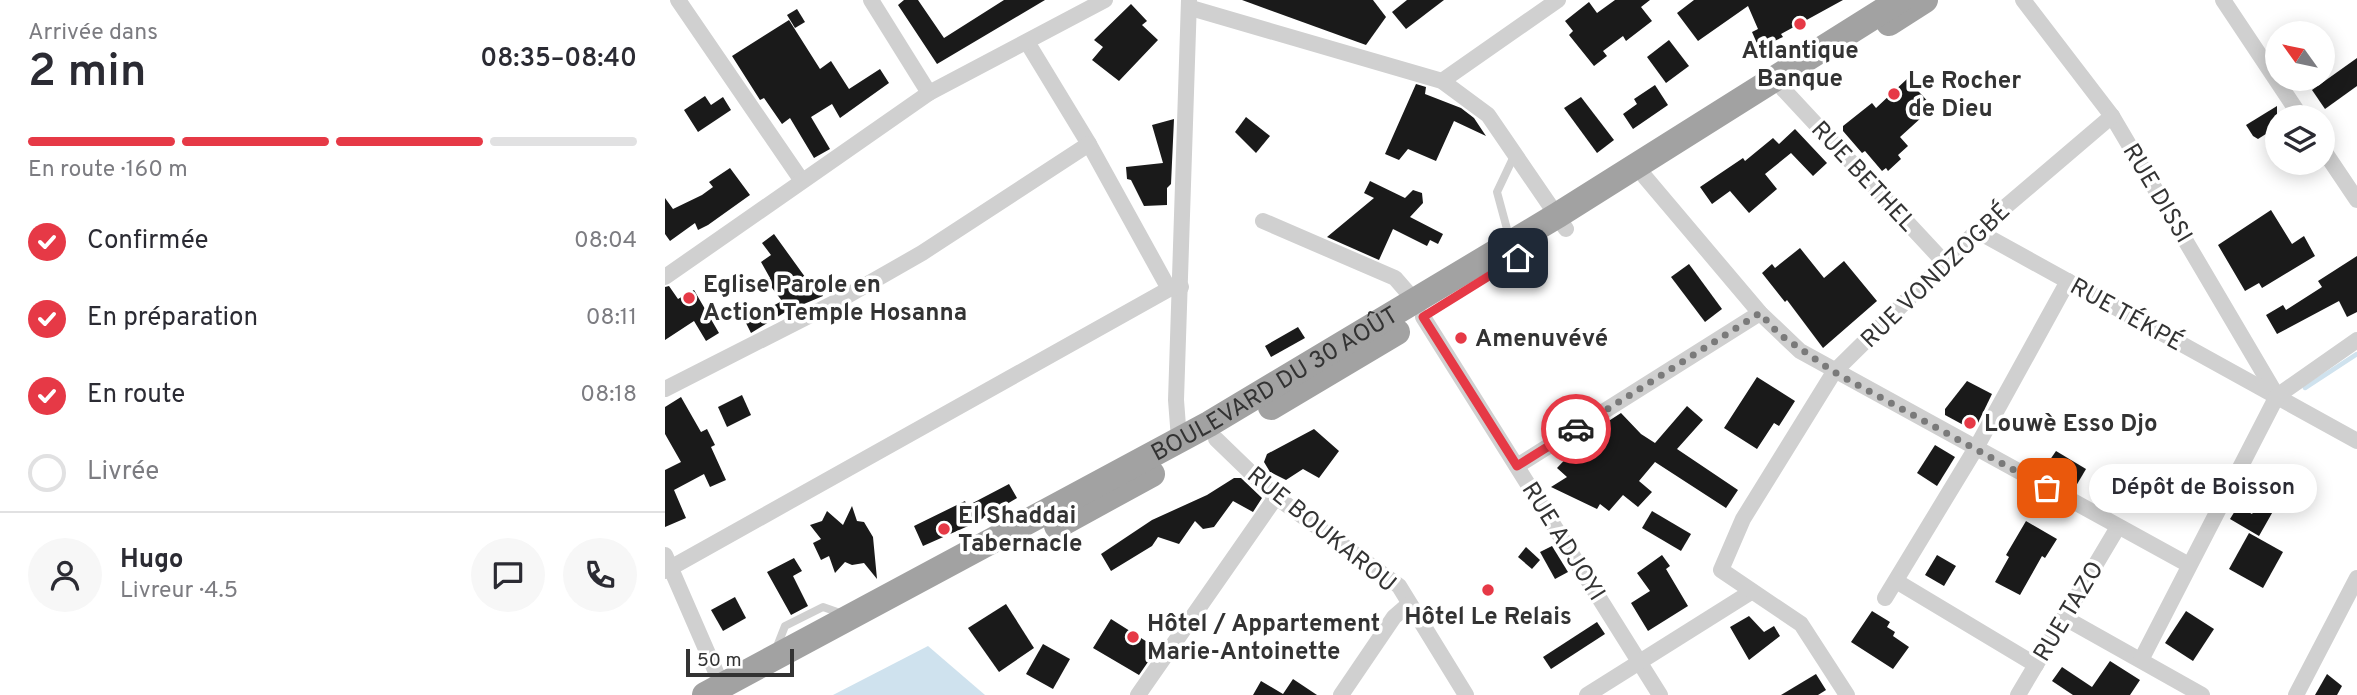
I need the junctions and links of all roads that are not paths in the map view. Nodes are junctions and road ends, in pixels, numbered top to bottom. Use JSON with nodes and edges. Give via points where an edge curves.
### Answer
{"nodes":[{"id":1,"x":678,"y":0,"type":"edge"},
{"id":2,"x":871,"y":0,"type":"edge"},
{"id":3,"x":1105,"y":0,"type":"edge"},
{"id":4,"x":1900,"y":0,"type":"edge"},
{"id":5,"x":1925,"y":0,"type":"edge"},
{"id":6,"x":2023,"y":0,"type":"edge"},
{"id":7,"x":2223,"y":0,"type":"edge"},
{"id":8,"x":1555,"y":1,"type":"edge"},
{"id":9,"x":1190,"y":4,"type":"edge"},
{"id":10,"x":1027,"y":42,"type":"junction"},
{"id":11,"x":1442,"y":81,"type":"junction"},
{"id":12,"x":1783,"y":89,"type":"junction"},
{"id":13,"x":929,"y":93,"type":"junction"},
{"id":14,"x":2293,"y":105,"type":"edge"},
{"id":15,"x":2112,"y":116,"type":"junction"},
{"id":16,"x":1089,"y":144,"type":"junction"},
{"id":17,"x":1515,"y":154,"type":"junction"},
{"id":18,"x":2335,"y":167,"type":"edge"},
{"id":19,"x":1645,"y":177,"type":"junction"},
{"id":20,"x":801,"y":181,"type":"junction"},
{"id":21,"x":2357,"y":200,"type":"edge"},
{"id":22,"x":1263,"y":221,"type":"dead end"},
{"id":23,"x":1562,"y":222,"type":"junction"},
{"id":24,"x":1976,"y":231,"type":"junction"},
{"id":25,"x":1511,"y":242,"type":"junction"},
{"id":26,"x":1944,"y":262,"type":"junction"},
{"id":27,"x":666,"y":273,"type":"edge"},
{"id":28,"x":2068,"y":281,"type":"junction"},
{"id":29,"x":1175,"y":288,"type":"junction"},
{"id":30,"x":1419,"y":309,"type":"junction"},
{"id":31,"x":1760,"y":313,"type":"junction"},
{"id":32,"x":2357,"y":340,"type":"edge"},
{"id":33,"x":1834,"y":372,"type":"junction"},
{"id":34,"x":665,"y":389,"type":"edge"},
{"id":35,"x":2277,"y":396,"type":"junction"},
{"id":36,"x":1212,"y":432,"type":"junction"},
{"id":37,"x":2357,"y":441,"type":"edge"},
{"id":38,"x":1183,"y":447,"type":"junction"},
{"id":39,"x":1976,"y":448,"type":"junction"},
{"id":40,"x":1517,"y":466,"type":"junction"},
{"id":41,"x":1276,"y":497,"type":"junction"},
{"id":42,"x":2118,"y":527,"type":"junction"},
{"id":43,"x":667,"y":564,"type":"edge"},
{"id":44,"x":2189,"y":565,"type":"junction"},
{"id":45,"x":2357,"y":578,"type":"edge"},
{"id":46,"x":1896,"y":580,"type":"junction"},
{"id":47,"x":1751,"y":592,"type":"junction"},
{"id":48,"x":1885,"y":598,"type":"dead end"},
{"id":49,"x":1409,"y":604,"type":"junction"},
{"id":50,"x":2065,"y":618,"type":"junction"},
{"id":51,"x":2141,"y":660,"type":"junction"},
{"id":52,"x":1640,"y":663,"type":"junction"},
{"id":53,"x":2036,"y":665,"type":"junction"},
{"id":54,"x":722,"y":692,"type":"edge"},
{"id":55,"x":1139,"y":695,"type":"edge"},
{"id":56,"x":1341,"y":695,"type":"edge"},
{"id":57,"x":1466,"y":695,"type":"edge"},
{"id":58,"x":1587,"y":695,"type":"edge"},
{"id":59,"x":1660,"y":695,"type":"edge"},
{"id":60,"x":1847,"y":695,"type":"edge"},
{"id":61,"x":2018,"y":695,"type":"edge"},
{"id":62,"x":2202,"y":695,"type":"edge"},
{"id":63,"x":2296,"y":695,"type":"edge"}],
"edges":[{"from":1,"to":20,"type":"street"},
{"from":2,"to":13,"type":"street"},
{"from":3,"to":10,"type":"street"},
{"from":4,"to":23,"type":"highway","name":"BOULEVARD DU 30 AOÛT"},
{"from":5,"to":12,"type":"highway","name":"BOULEVARD DU 30 AOÛT"},
{"from":6,"to":15,"type":"street","name":"RUE DISSI"},
{"from":7,"to":14,"type":"street"},
{"from":8,"to":11,"type":"street"},
{"from":9,"to":11,"type":"street"},
{"from":9,"to":29,"type":"street"},
{"from":10,"to":13,"type":"street"},
{"from":10,"to":16,"type":"street"},
{"from":11,"to":17,"type":"street","via":[[1488,115]]},
{"from":12,"to":19,"type":"highway","name":"BOULEVARD DU 30 AOÛT"},
{"from":12,"to":26,"type":"street","name":"RUE BETHEL"},
{"from":13,"to":20,"type":"street"},
{"from":15,"to":24,"type":"street","name":"RUE VONDZOGBÉ"},
{"from":15,"to":35,"type":"street","name":"RUE DISSI"},
{"from":16,"to":29,"type":"street"},
{"from":16,"to":34,"type":"street","via":[[886,274]]},
{"from":17,"to":23,"type":"street"},
{"from":17,"to":25,"type":"lane","via":[[1497,192]]},
{"from":18,"to":21,"type":"street"},
{"from":19,"to":23,"type":"highway","name":"BOULEVARD DU 30 AOÛT"},
{"from":19,"to":31,"type":"street"},
{"from":20,"to":27,"type":"street"},
{"from":22,"to":30,"type":"street","name":"RUE ADJOYI","via":[[1395,278]]},
{"from":23,"to":25,"type":"highway","name":"BOULEVARD DU 30 AOÛT"},
{"from":23,"to":30,"type":"highway","name":"BOULEVARD DU 30 AOÛT"},
{"from":24,"to":26,"type":"street","name":"RUE VONDZOGBÉ"},
{"from":24,"to":28,"type":"street","name":"RUE TÉKPÉ"},
{"from":25,"to":30,"type":"highway","name":"BOULEVARD DU 30 AOÛT"},
{"from":26,"to":33,"type":"street","name":"RUE VONDZOGBÉ"},
{"from":28,"to":35,"type":"street","name":"RUE TÉKPÉ"},
{"from":28,"to":39,"type":"street"},
{"from":29,"to":38,"type":"street","via":[[1177,401]]},
{"from":29,"to":43,"type":"street"},
{"from":30,"to":36,"type":"highway","name":"BOULEVARD DU 30 AOÛT"},
{"from":30,"to":40,"type":"street","name":"RUE ADJOYI"},
{"from":31,"to":33,"type":"street","via":[[1779,334]]},
{"from":31,"to":40,"type":"street"},
{"from":32,"to":35,"type":"street"},
{"from":33,"to":39,"type":"street"},
{"from":33,"to":47,"type":"street","name":"RUE VONDZOGBÉ","via":[[1743,519],[1721,568]]},
{"from":35,"to":37,"type":"street","name":"RUE TÉKPÉ"},
{"from":35,"to":44,"type":"street"},
{"from":36,"to":38,"type":"highway","name":"BOULEVARD DU 30 AOÛT"},
{"from":36,"to":41,"type":"street","name":"RUE BOUKAROU"},
{"from":38,"to":54,"type":"highway","name":"BOULEVARD DU 30 AOÛT"},
{"from":39,"to":42,"type":"street"},
{"from":39,"to":46,"type":"street"},
{"from":40,"to":52,"type":"street","name":"RUE ADJOYI"},
{"from":41,"to":49,"type":"street","name":"RUE BOUKAROU","via":[[1399,586]]},
{"from":41,"to":55,"type":"street"},
{"from":42,"to":44,"type":"street"},
{"from":42,"to":50,"type":"street","name":"RUE TAZO"},
{"from":43,"to":54,"type":"street"},
{"from":44,"to":51,"type":"street"},
{"from":45,"to":63,"type":"street"},
{"from":46,"to":48,"type":"street"},
{"from":46,"to":53,"type":"street"},
{"from":47,"to":52,"type":"street"},
{"from":47,"to":60,"type":"street","via":[[1771,601],[1807,630]]},
{"from":49,"to":56,"type":"street","via":[[1394,617]]},
{"from":49,"to":57,"type":"street","name":"RUE BOUKAROU"},
{"from":50,"to":51,"type":"street"},
{"from":50,"to":53,"type":"street","name":"RUE TAZO"},
{"from":51,"to":62,"type":"street"},
{"from":52,"to":58,"type":"street"},
{"from":52,"to":59,"type":"street","name":"RUE ADJOYI"},
{"from":53,"to":61,"type":"street","name":"RUE TAZO"}]}
